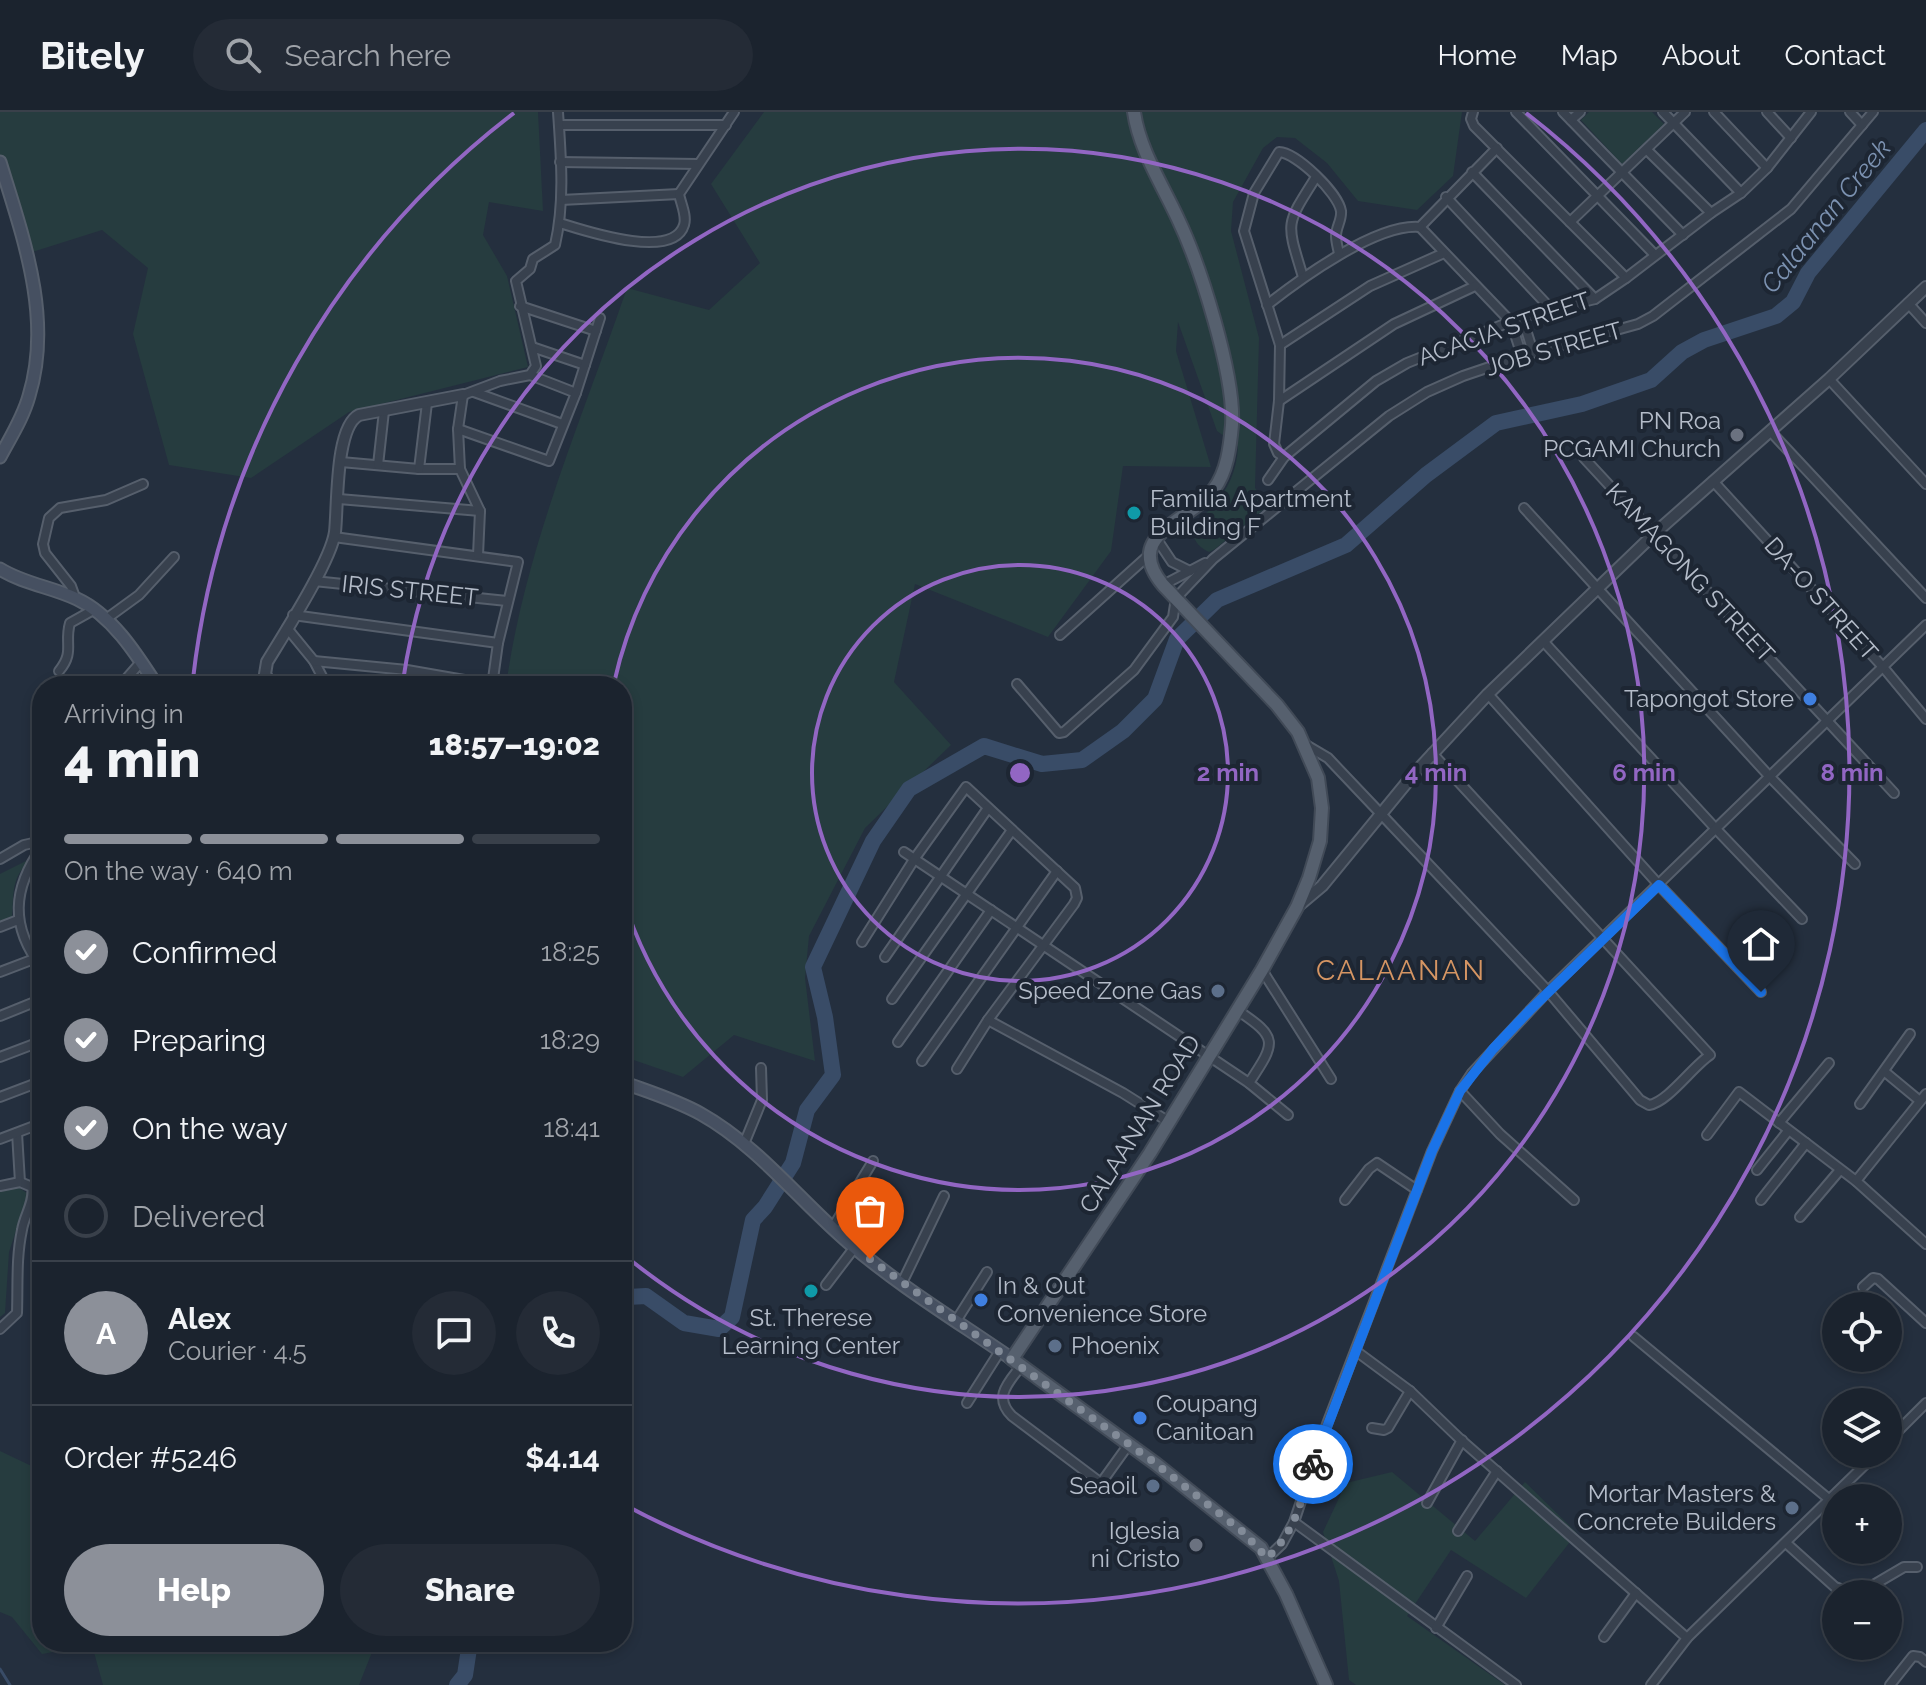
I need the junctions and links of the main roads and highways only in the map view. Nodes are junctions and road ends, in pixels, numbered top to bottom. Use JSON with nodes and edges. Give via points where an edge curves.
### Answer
{"nodes":[{"id":1,"x":1134,"y":112,"type":"edge"},
{"id":2,"x":0,"y":162,"type":"edge"},
{"id":3,"x":0,"y":457,"type":"edge"},
{"id":4,"x":0,"y":569,"type":"edge"},
{"id":5,"x":150,"y":676,"type":"edge"},
{"id":6,"x":632,"y":1086,"type":"edge"},
{"id":7,"x":1016,"y":1362,"type":"junction"},
{"id":8,"x":1326,"y":1685,"type":"edge"}],
"edges":[{"from":1,"to":7,"type":"main road","name":"CALAANAN ROAD","via":[[1200,276],[1223,359],[1232,424],[1225,467],[1215,489],[1156,538],[1149,555],[1151,567],[1277,705],[1306,745],[1318,778],[1322,824],[1316,858],[1297,907],[1262,970]]},
{"from":2,"to":3,"type":"main road","via":[[35,290],[39,341],[28,400]]},
{"from":4,"to":5,"type":"main road","via":[[95,609]]},
{"from":6,"to":7,"type":"main road","via":[[703,1114],[744,1144],[851,1244]]},
{"from":7,"to":8,"type":"main road","via":[[1243,1532],[1267,1558]]}]}
